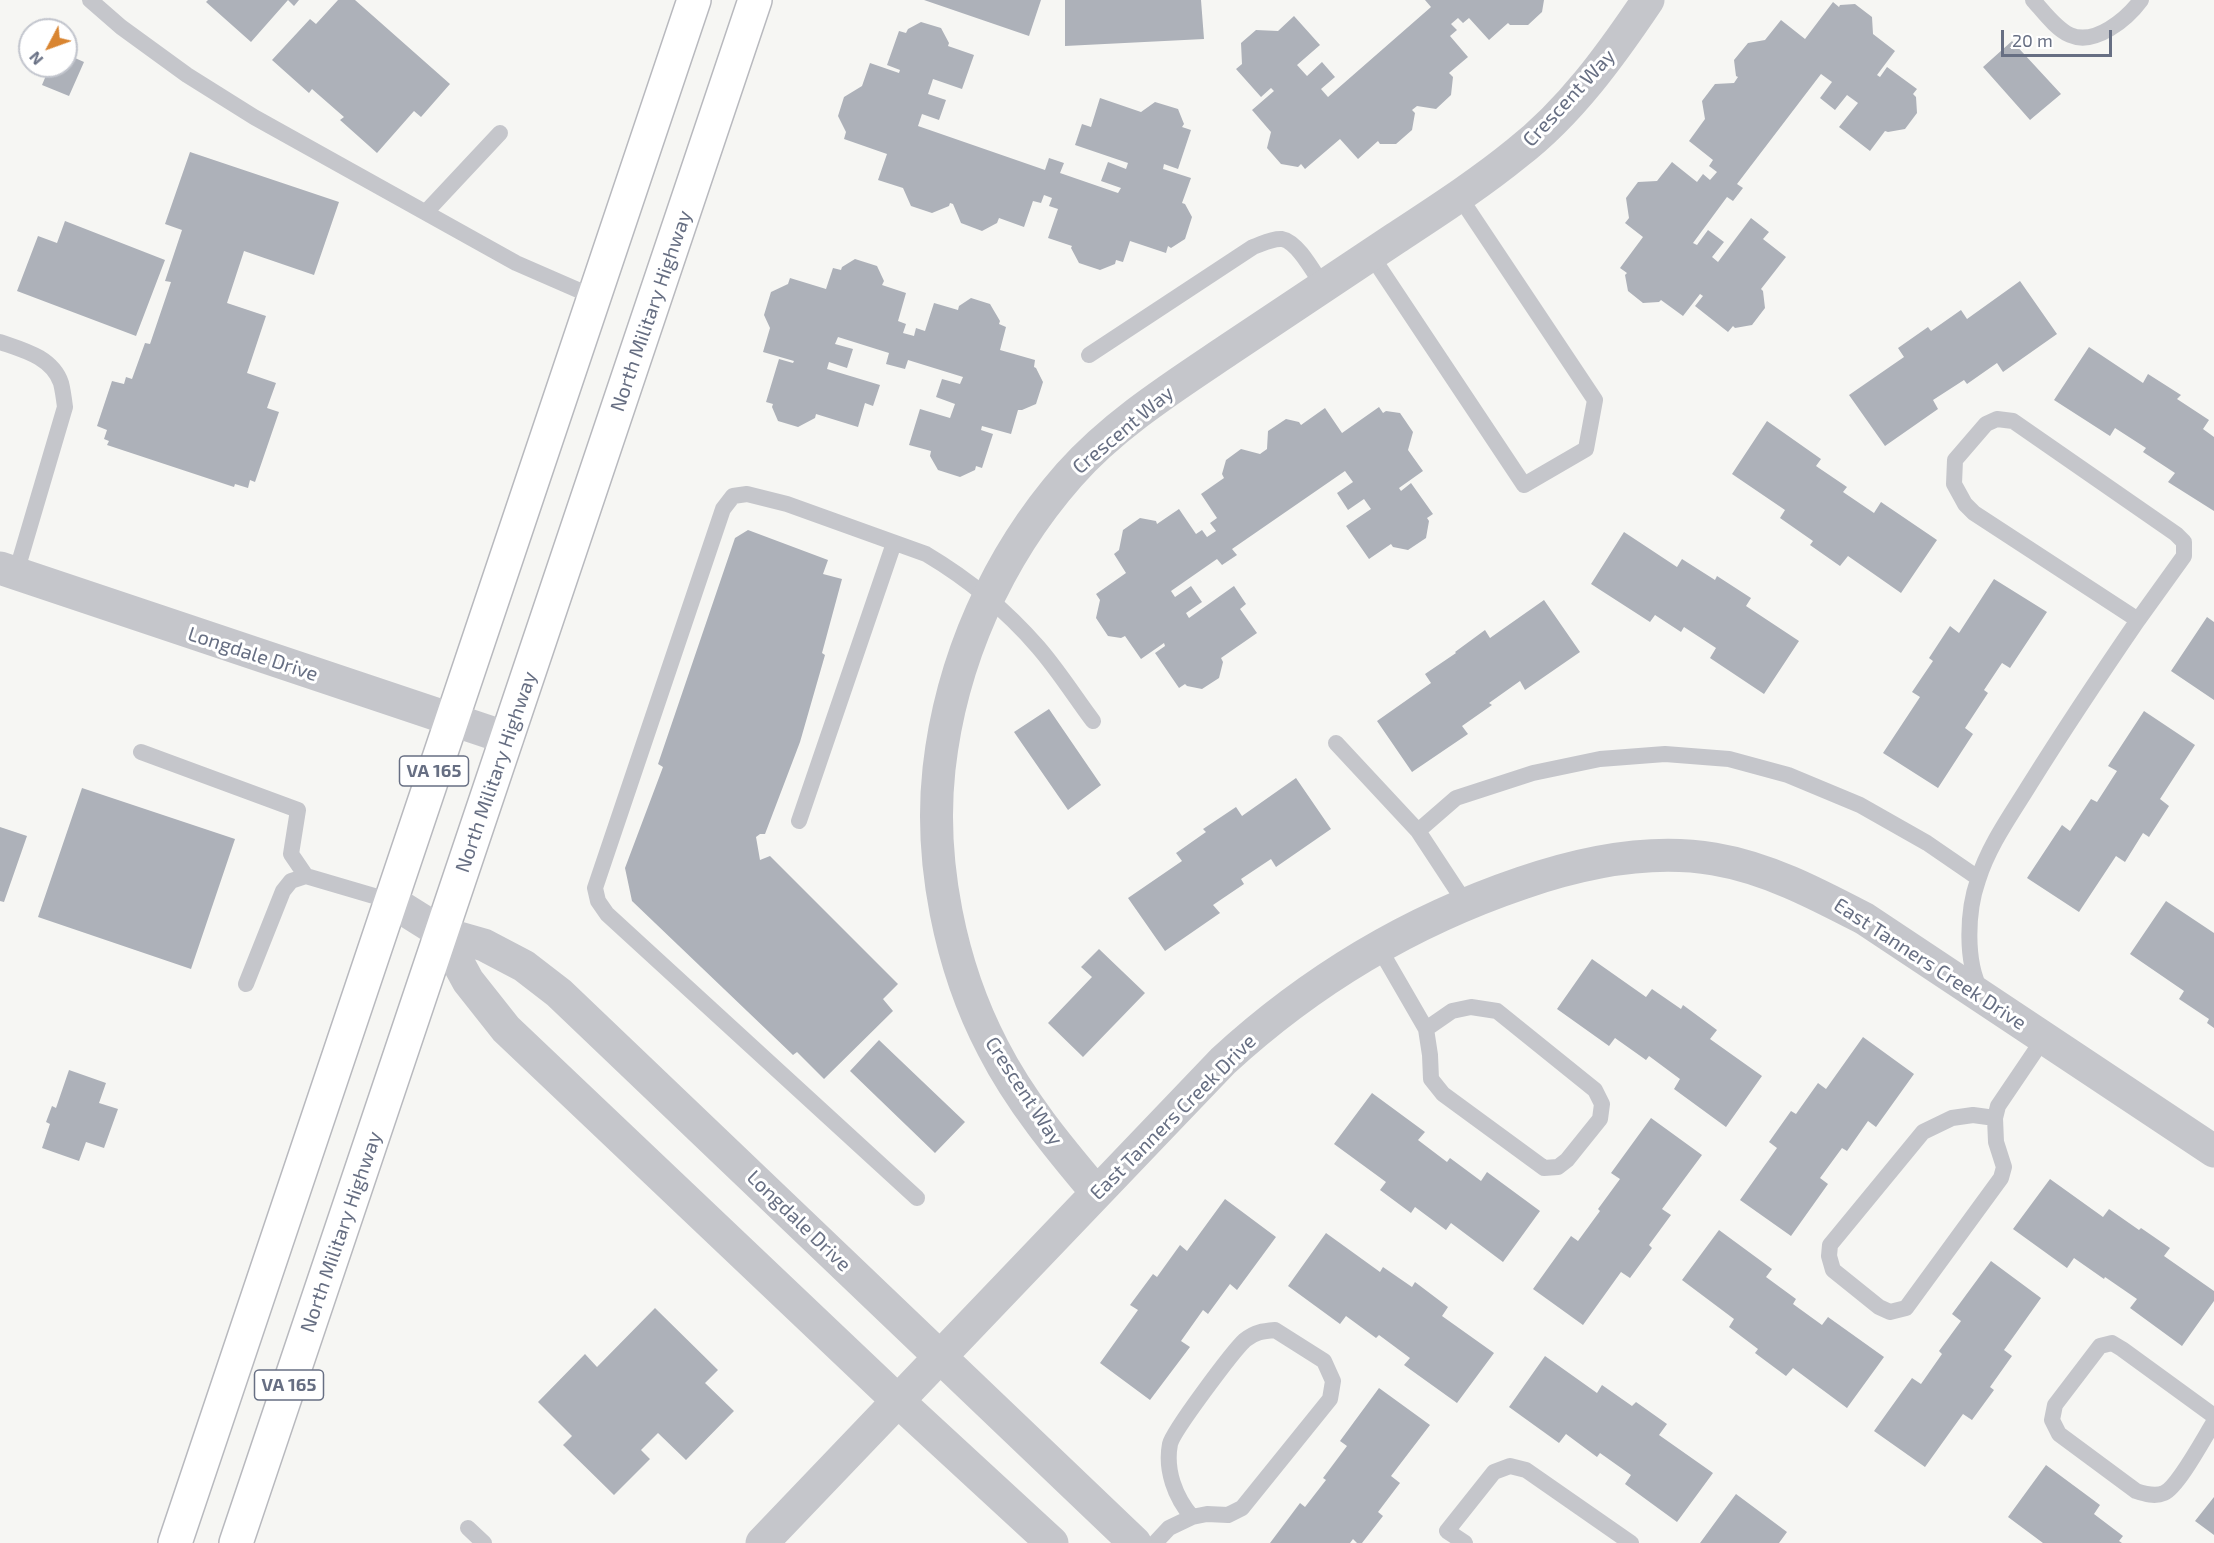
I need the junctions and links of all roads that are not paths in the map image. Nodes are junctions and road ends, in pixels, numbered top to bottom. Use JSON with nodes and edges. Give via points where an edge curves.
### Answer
{"nodes":[{"id":1,"x":90,"y":0,"type":"edge"},
{"id":2,"x":694,"y":0,"type":"edge"},
{"id":3,"x":755,"y":0,"type":"edge"},
{"id":4,"x":1648,"y":0,"type":"edge"},
{"id":5,"x":2033,"y":0,"type":"edge"},
{"id":6,"x":2141,"y":0,"type":"edge"},
{"id":7,"x":500,"y":133,"type":"dead end"},
{"id":8,"x":1459,"y":196,"type":"junction"},
{"id":9,"x":426,"y":212,"type":"junction"},
{"id":10,"x":1371,"y":255,"type":"junction"},
{"id":11,"x":1323,"y":286,"type":"junction"},
{"id":12,"x":594,"y":297,"type":"junction"},
{"id":13,"x":0,"y":342,"type":"edge"},
{"id":14,"x":1089,"y":355,"type":"dead end"},
{"id":15,"x":894,"y":543,"type":"junction"},
{"id":16,"x":8,"y":571,"type":"edge"},
{"id":17,"x":988,"y":597,"type":"junction"},
{"id":18,"x":2138,"y":620,"type":"junction"},
{"id":19,"x":452,"y":719,"type":"junction"},
{"id":20,"x":1093,"y":721,"type":"dead end"},
{"id":21,"x":507,"y":738,"type":"junction"},
{"id":22,"x":1336,"y":743,"type":"dead end"},
{"id":23,"x":141,"y":752,"type":"dead end"},
{"id":24,"x":799,"y":821,"type":"dead end"},
{"id":25,"x":1418,"y":831,"type":"junction"},
{"id":26,"x":306,"y":876,"type":"junction"},
{"id":27,"x":1978,"y":878,"type":"junction"},
{"id":28,"x":391,"y":901,"type":"junction"},
{"id":29,"x":1466,"y":904,"type":"junction"},
{"id":30,"x":441,"y":933,"type":"junction"},
{"id":31,"x":1378,"y":946,"type":"junction"},
{"id":32,"x":246,"y":984,"type":"dead end"},
{"id":33,"x":1984,"y":997,"type":"junction"},
{"id":34,"x":1426,"y":1029,"type":"junction"},
{"id":35,"x":2044,"y":1038,"type":"junction"},
{"id":36,"x":1995,"y":1118,"type":"junction"},
{"id":37,"x":2214,"y":1151,"type":"edge"},
{"id":38,"x":1097,"y":1193,"type":"junction"},
{"id":39,"x":917,"y":1198,"type":"dead end"},
{"id":40,"x":941,"y":1356,"type":"junction"},
{"id":41,"x":898,"y":1401,"type":"junction"},
{"id":42,"x":2214,"y":1416,"type":"edge"},
{"id":43,"x":2214,"y":1422,"type":"edge"},
{"id":44,"x":1192,"y":1517,"type":"junction"},
{"id":45,"x":468,"y":1528,"type":"dead end"},
{"id":46,"x":1442,"y":1537,"type":"edge"},
{"id":47,"x":175,"y":1543,"type":"edge"},
{"id":48,"x":236,"y":1543,"type":"edge"},
{"id":49,"x":484,"y":1543,"type":"edge"},
{"id":50,"x":762,"y":1543,"type":"edge"},
{"id":51,"x":1052,"y":1543,"type":"edge"},
{"id":52,"x":1135,"y":1543,"type":"edge"},
{"id":53,"x":1155,"y":1543,"type":"edge"},
{"id":54,"x":1465,"y":1543,"type":"edge"},
{"id":55,"x":1631,"y":1543,"type":"edge"}],
"edges":[{"from":1,"to":9,"type":"lane","via":[[206,87]]},
{"from":2,"to":12,"type":"main road","number":"VA 165"},
{"from":3,"to":21,"type":"main road","name":"North Military Highway","number":"VA 165"},
{"from":4,"to":8,"type":"street","name":"Crescent Way","via":[[1617,46],[1561,113],[1519,152]]},
{"from":5,"to":6,"type":"lane","via":[[2070,35],[2090,38],[2106,31]]},
{"from":7,"to":9,"type":"lane"},
{"from":8,"to":10,"type":"street","name":"Crescent Way"},
{"from":8,"to":10,"type":"lane","via":[[1595,400],[1586,448],[1524,485]]},
{"from":9,"to":12,"type":"lane","via":[[516,263]]},
{"from":10,"to":11,"type":"street","name":"Crescent Way"},
{"from":11,"to":14,"type":"lane","via":[[1294,244],[1282,239],[1269,241],[1253,247]]},
{"from":11,"to":17,"type":"street","name":"Crescent Way","via":[[1172,387],[1103,441],[1070,474],[1026,530]]},
{"from":12,"to":19,"type":"main road","number":"VA 165"},
{"from":13,"to":16,"type":"lane","via":[[45,361],[60,381],[65,407]]},
{"from":15,"to":17,"type":"lane","via":[[926,554]]},
{"from":15,"to":24,"type":"lane"},
{"from":15,"to":39,"type":"lane","via":[[787,504],[747,494],[733,496],[723,509],[595,888],[607,914]]},
{"from":16,"to":19,"type":"street","name":"Longdale Drive"},
{"from":17,"to":20,"type":"lane","via":[[1039,648]]},
{"from":17,"to":38,"type":"street","name":"Crescent Way","via":[[959,670],[943,738],[935,807],[950,930],[970,996],[993,1048],[1045,1131]]},
{"from":18,"to":18,"type":"lane","via":[[2184,556],[2184,542],[2013,421],[1997,419],[1986,424],[1955,460],[1954,484],[1965,504]]},
{"from":18,"to":27,"type":"lane","via":[[1993,844]]},
{"from":19,"to":21,"type":"street","name":"Longdale Drive"},
{"from":19,"to":28,"type":"main road","number":"VA 165"},
{"from":21,"to":30,"type":"main road","name":"North Military Highway","number":"VA 165"},
{"from":22,"to":25,"type":"lane"},
{"from":23,"to":26,"type":"lane","via":[[298,810],[291,854]]},
{"from":25,"to":27,"type":"lane","via":[[1456,798],[1533,773],[1600,759],[1654,754],[1729,759],[1788,775],[1860,805]]},
{"from":25,"to":29,"type":"lane"},
{"from":26,"to":28,"type":"lane"},
{"from":26,"to":32,"type":"lane","via":[[291,881],[283,891]]},
{"from":27,"to":33,"type":"lane","via":[[1969,942],[1975,981]]},
{"from":28,"to":30,"type":"street","name":"Longdale Drive"},
{"from":28,"to":47,"type":"main road","number":"VA 165"},
{"from":29,"to":31,"type":"street","name":"East Tanners Creek Drive"},
{"from":29,"to":33,"type":"street","name":"East Tanners Creek Drive","via":[[1557,871],[1600,861],[1656,855],[1712,858],[1748,866],[1814,892],[1865,919]]},
{"from":30,"to":40,"type":"street","name":"Longdale Drive","via":[[484,945],[524,966],[560,993]]},
{"from":30,"to":41,"type":"street","name":"Longdale Drive","via":[[468,981],[507,1029]]},
{"from":30,"to":48,"type":"main road","name":"North Military Highway","number":"VA 165"},
{"from":31,"to":34,"type":"lane"},
{"from":31,"to":38,"type":"street","name":"East Tanners Creek Drive","via":[[1317,984],[1248,1038]]},
{"from":33,"to":35,"type":"street","name":"East Tanners Creek Drive"},
{"from":34,"to":34,"type":"lane","via":[[1431,1079],[1443,1094],[1544,1168],[1558,1167],[1567,1160],[1600,1119],[1602,1104],[1595,1090],[1497,1011],[1471,1006],[1452,1011]]},
{"from":35,"to":36,"type":"lane","via":[[1998,1106]]},
{"from":35,"to":37,"type":"street","name":"East Tanners Creek Drive"},
{"from":36,"to":36,"type":"lane","via":[[1996,1142],[2004,1167],[2001,1178],[1906,1308],[1890,1312],[1879,1307],[1833,1269],[1830,1245],[1923,1132],[1952,1118]]},
{"from":38,"to":40,"type":"street","name":"East Tanners Creek Drive"},
{"from":40,"to":41,"type":"street","name":"East Tanners Creek Drive"},
{"from":40,"to":52,"type":"street","name":"Longdale Drive"},
{"from":41,"to":50,"type":"street","name":"East Tanners Creek Drive"},
{"from":41,"to":51,"type":"street","name":"Longdale Drive"},
{"from":42,"to":43,"type":"lane","via":[[2112,1343],[2100,1346],[2055,1405],[2052,1420],[2059,1434],[2136,1491],[2148,1495],[2163,1494],[2174,1486]]},
{"from":44,"to":44,"type":"lane","via":[[1228,1515],[1242,1508],[1330,1399],[1333,1381],[1324,1361],[1275,1330],[1258,1332],[1245,1341],[1170,1442],[1174,1489]]},
{"from":44,"to":53,"type":"lane","via":[[1168,1528]]},
{"from":45,"to":49,"type":"lane"},
{"from":46,"to":54,"type":"lane"},
{"from":46,"to":55,"type":"lane","via":[[1494,1472],[1510,1466],[1526,1470]]}]}
